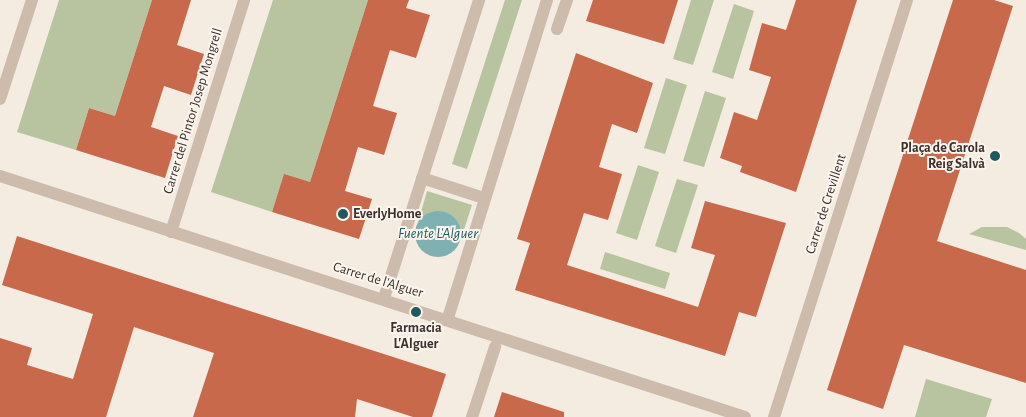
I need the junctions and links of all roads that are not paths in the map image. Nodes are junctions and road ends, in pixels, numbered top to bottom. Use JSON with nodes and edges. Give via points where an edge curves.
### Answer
{"nodes":[{"id":1,"x":32,"y":0,"type":"edge"},
{"id":2,"x":244,"y":0,"type":"edge"},
{"id":3,"x":479,"y":0,"type":"edge"},
{"id":4,"x":548,"y":0,"type":"edge"},
{"id":5,"x":567,"y":0,"type":"edge"},
{"id":6,"x":907,"y":0,"type":"edge"},
{"id":7,"x":558,"y":29,"type":"dead end"},
{"id":8,"x":0,"y":98,"type":"edge"},
{"id":9,"x":0,"y":176,"type":"edge"},
{"id":10,"x":422,"y":178,"type":"junction"},
{"id":11,"x":484,"y":198,"type":"junction"},
{"id":12,"x":171,"y":232,"type":"junction"},
{"id":13,"x":384,"y":298,"type":"junction"},
{"id":14,"x":448,"y":318,"type":"junction"},
{"id":15,"x":495,"y":347,"type":"dead end"},
{"id":16,"x":472,"y":417,"type":"edge"},
{"id":17,"x":745,"y":417,"type":"edge"},
{"id":18,"x":774,"y":417,"type":"edge"}],
"edges":[{"from":1,"to":8,"type":"street"},
{"from":2,"to":12,"type":"street","name":"Carrer del Pintor Josep Mongrell"},
{"from":3,"to":10,"type":"street"},
{"from":4,"to":11,"type":"street"},
{"from":5,"to":7,"type":"street"},
{"from":6,"to":18,"type":"street","name":"Carrer de Crevillent"},
{"from":9,"to":12,"type":"street","name":"Carrer de l'Alguer"},
{"from":10,"to":11,"type":"street"},
{"from":10,"to":13,"type":"street"},
{"from":11,"to":14,"type":"street"},
{"from":12,"to":13,"type":"street","name":"Carrer de l'Alguer"},
{"from":13,"to":14,"type":"street","name":"Carrer de l'Alguer"},
{"from":14,"to":17,"type":"street","name":"Carrer de l'Alguer"},
{"from":15,"to":16,"type":"street"}]}
